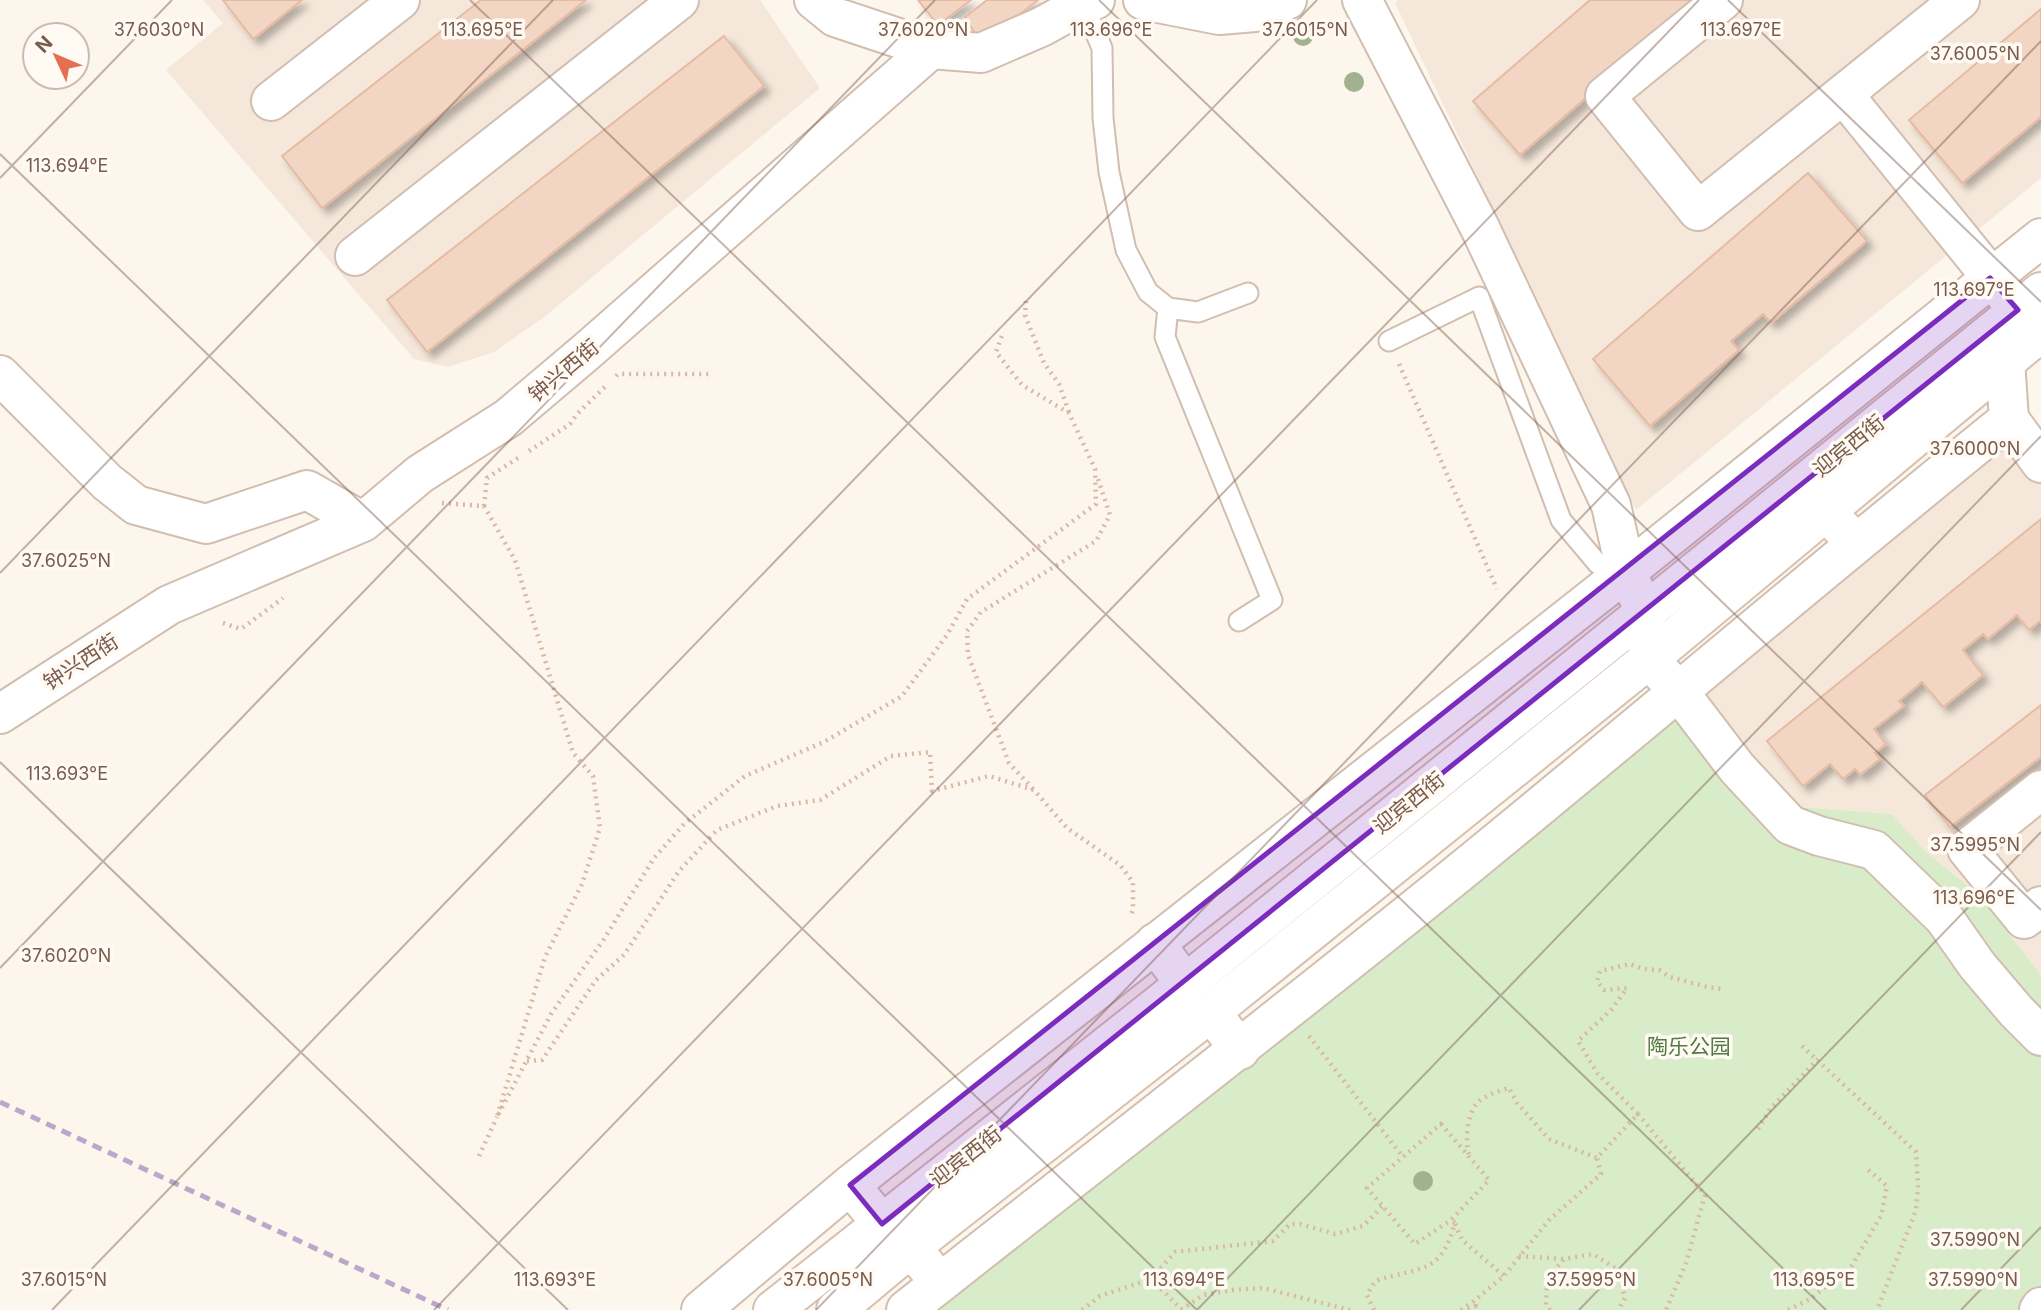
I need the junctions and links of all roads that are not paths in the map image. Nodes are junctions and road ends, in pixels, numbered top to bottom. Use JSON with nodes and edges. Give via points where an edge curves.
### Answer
{"nodes":[{"id":1,"x":400,"y":0,"type":"edge"},
{"id":2,"x":680,"y":0,"type":"edge"},
{"id":3,"x":814,"y":0,"type":"edge"},
{"id":4,"x":1143,"y":0,"type":"edge"},
{"id":5,"x":1287,"y":0,"type":"edge"},
{"id":6,"x":1362,"y":0,"type":"edge"},
{"id":7,"x":1723,"y":0,"type":"edge"},
{"id":8,"x":1960,"y":0,"type":"edge"},
{"id":9,"x":1089,"y":2,"type":"edge"},
{"id":10,"x":931,"y":49,"type":"junction"},
{"id":11,"x":1843,"y":94,"type":"junction"},
{"id":12,"x":271,"y":101,"type":"dead end"},
{"id":13,"x":2041,"y":238,"type":"edge"},
{"id":14,"x":355,"y":256,"type":"dead end"},
{"id":15,"x":1990,"y":278,"type":"junction"},
{"id":16,"x":1248,"y":293,"type":"dead end"},
{"id":17,"x":1168,"y":308,"type":"junction"},
{"id":18,"x":2034,"y":317,"type":"edge"},
{"id":19,"x":1389,"y":341,"type":"road end"},
{"id":20,"x":2006,"y":361,"type":"junction"},
{"id":21,"x":0,"y":375,"type":"edge"},
{"id":22,"x":2009,"y":419,"type":"junction"},
{"id":23,"x":2041,"y":463,"type":"edge"},
{"id":24,"x":1825,"y":511,"type":"junction"},
{"id":25,"x":363,"y":522,"type":"junction"},
{"id":26,"x":1856,"y":542,"type":"junction"},
{"id":27,"x":1626,"y":572,"type":"junction"},
{"id":28,"x":1646,"y":611,"type":"junction"},
{"id":29,"x":1239,"y":621,"type":"dead end"},
{"id":30,"x":1649,"y":659,"type":"junction"},
{"id":31,"x":1678,"y":692,"type":"junction"},
{"id":32,"x":0,"y":714,"type":"edge"},
{"id":33,"x":2041,"y":790,"type":"edge"},
{"id":34,"x":2041,"y":905,"type":"edge"},
{"id":35,"x":1155,"y":943,"type":"junction"},
{"id":36,"x":1185,"y":984,"type":"junction"},
{"id":37,"x":1211,"y":1012,"type":"junction"},
{"id":38,"x":2041,"y":1036,"type":"edge"},
{"id":39,"x":1240,"y":1050,"type":"junction"},
{"id":40,"x":850,"y":1185,"type":"junction"},
{"id":41,"x":896,"y":1236,"type":"junction"},
{"id":42,"x":940,"y":1283,"type":"junction"},
{"id":43,"x":776,"y":1307,"type":"edge"},
{"id":44,"x":701,"y":1310,"type":"edge"},
{"id":45,"x":836,"y":1310,"type":"edge"},
{"id":46,"x":906,"y":1310,"type":"edge"}],
"edges":[{"from":1,"to":12,"type":"street"},
{"from":2,"to":14,"type":"street"},
{"from":3,"to":10,"type":"street","via":[[835,17]]},
{"from":4,"to":5,"type":"street","via":[[1219,15],[1255,12]]},
{"from":6,"to":27,"type":"street","via":[[1480,228],[1611,505]]},
{"from":7,"to":11,"type":"street","via":[[1605,96],[1698,211]]},
{"from":8,"to":11,"type":"street"},
{"from":9,"to":10,"type":"street","via":[[981,52]]},
{"from":9,"to":17,"type":"lane","via":[[1102,48],[1109,172],[1126,250],[1148,292]]},
{"from":10,"to":25,"type":"street","name":"钟兴西街","via":[[518,410],[420,474]]},
{"from":11,"to":15,"type":"street"},
{"from":13,"to":15,"type":"street"},
{"from":15,"to":18,"type":"street"},
{"from":15,"to":27,"type":"street"},
{"from":16,"to":17,"type":"lane","via":[[1198,312]]},
{"from":17,"to":29,"type":"lane","via":[[1166,337],[1272,600]]},
{"from":18,"to":20,"type":"street","name":"迎宾西街"},
{"from":18,"to":28,"type":"street","name":"迎宾西街"},
{"from":19,"to":27,"type":"lane","via":[[1479,297],[1562,520],[1598,564]]},
{"from":20,"to":22,"type":"street"},
{"from":20,"to":24,"type":"street","name":"迎宾西街"},
{"from":21,"to":25,"type":"street","via":[[136,505],[205,524],[307,490]]},
{"from":22,"to":23,"type":"street"},
{"from":22,"to":26,"type":"street"},
{"from":24,"to":26,"type":"street"},
{"from":24,"to":30,"type":"street","name":"迎宾西街"},
{"from":25,"to":32,"type":"street","name":"钟兴西街","via":[[169,605]]},
{"from":26,"to":31,"type":"street"},
{"from":27,"to":28,"type":"street"},
{"from":27,"to":35,"type":"street"},
{"from":28,"to":30,"type":"street"},
{"from":28,"to":36,"type":"street","name":"迎宾西街"},
{"from":30,"to":31,"type":"street"},
{"from":30,"to":37,"type":"street","name":"迎宾西街"},
{"from":31,"to":38,"type":"street","via":[[1737,768],[1790,825],[1874,850],[1944,918],[1977,965]]},
{"from":31,"to":39,"type":"street"},
{"from":33,"to":34,"type":"street","via":[[1967,849],[2024,919]]},
{"from":35,"to":36,"type":"street"},
{"from":35,"to":40,"type":"street"},
{"from":36,"to":41,"type":"street","name":"迎宾西街"},
{"from":37,"to":39,"type":"street"},
{"from":37,"to":41,"type":"street","name":"迎宾西街"},
{"from":39,"to":42,"type":"street"},
{"from":40,"to":41,"type":"street"},
{"from":40,"to":44,"type":"street"},
{"from":41,"to":42,"type":"street"},
{"from":41,"to":43,"type":"street","name":"迎宾西街"},
{"from":41,"to":45,"type":"street","name":"迎宾西街"},
{"from":42,"to":46,"type":"street"}]}
